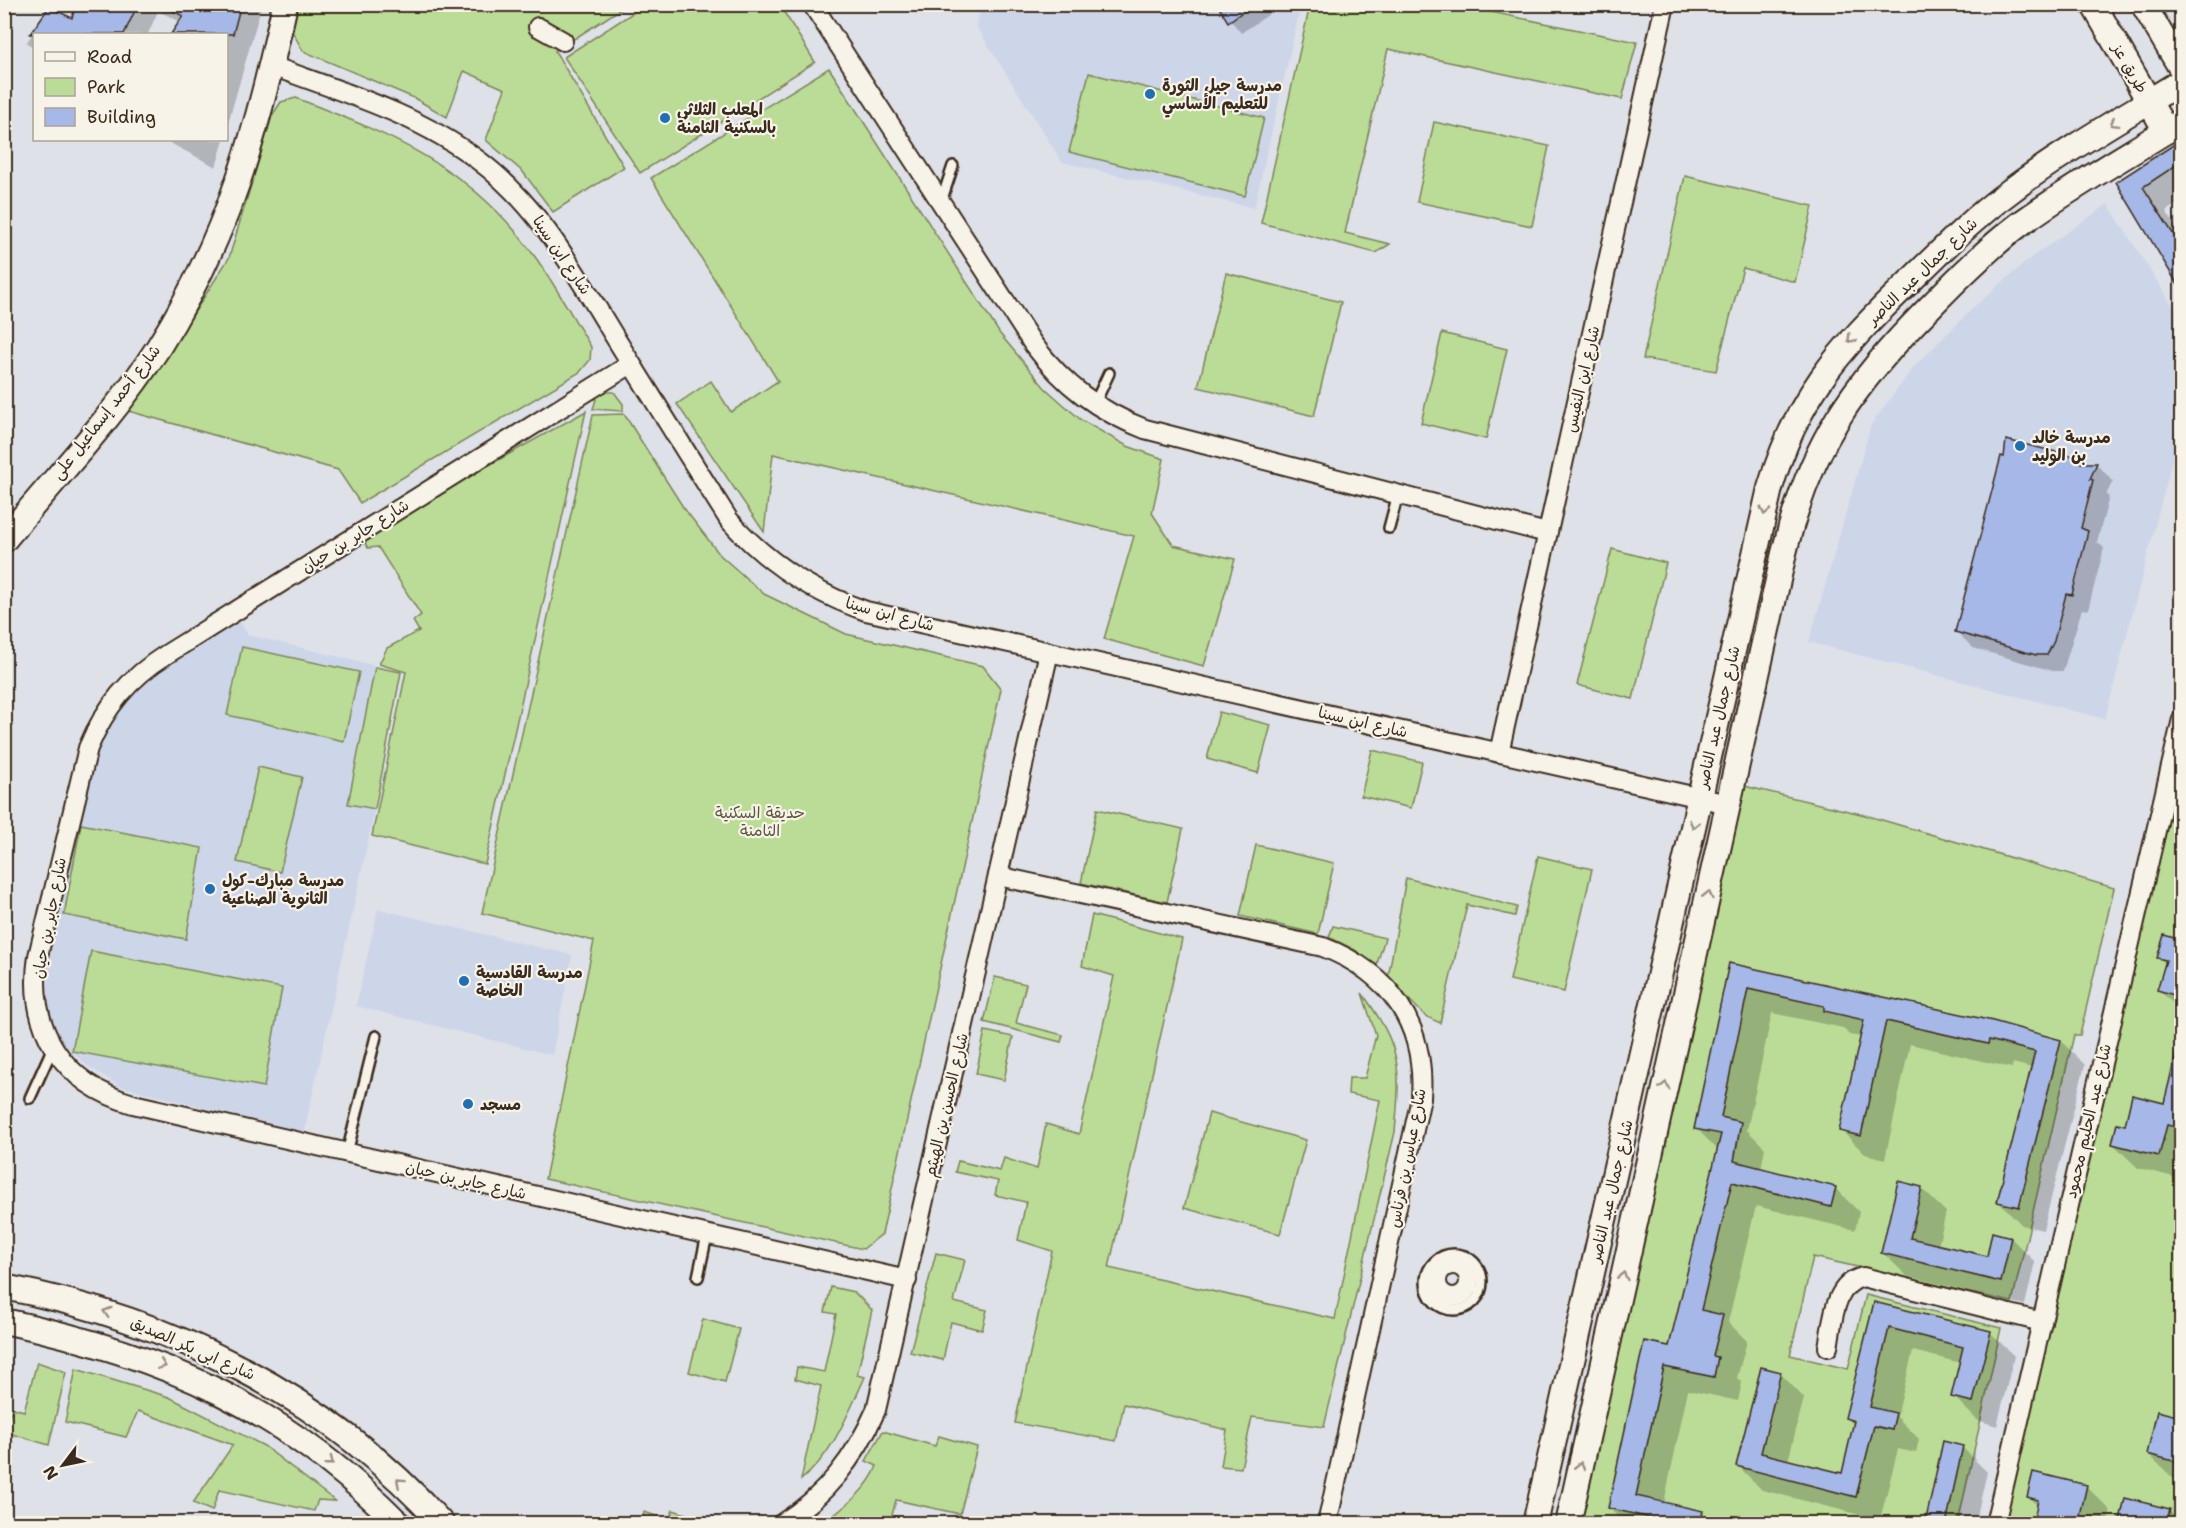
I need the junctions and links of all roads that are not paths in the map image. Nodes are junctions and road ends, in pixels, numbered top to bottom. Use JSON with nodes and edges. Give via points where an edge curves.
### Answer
{"nodes":[{"id":1,"x":285,"y":4,"type":"edge"},
{"id":2,"x":1665,"y":4,"type":"edge"},
{"id":3,"x":2093,"y":4,"type":"edge"},
{"id":4,"x":2143,"y":4,"type":"edge"},
{"id":5,"x":816,"y":7,"type":"edge"},
{"id":6,"x":538,"y":27,"type":"dead end"},
{"id":7,"x":563,"y":40,"type":"dead end"},
{"id":8,"x":272,"y":66,"type":"junction"},
{"id":9,"x":2181,"y":70,"type":"edge"},
{"id":10,"x":2181,"y":81,"type":"edge"},
{"id":11,"x":2149,"y":101,"type":"junction"},
{"id":12,"x":2174,"y":126,"type":"edge"},
{"id":13,"x":953,"y":166,"type":"dead end"},
{"id":14,"x":941,"y":202,"type":"junction"},
{"id":15,"x":631,"y":364,"type":"junction"},
{"id":16,"x":1109,"y":373,"type":"dead end"},
{"id":17,"x":1094,"y":405,"type":"junction"},
{"id":18,"x":1398,"y":494,"type":"junction"},
{"id":19,"x":1389,"y":528,"type":"dead end"},
{"id":20,"x":1547,"y":533,"type":"junction"},
{"id":21,"x":4,"y":540,"type":"edge"},
{"id":22,"x":1049,"y":652,"type":"junction"},
{"id":23,"x":2181,"y":718,"type":"edge"},
{"id":24,"x":1499,"y":753,"type":"junction"},
{"id":25,"x":1700,"y":798,"type":"junction"},
{"id":26,"x":1728,"y":804,"type":"junction"},
{"id":27,"x":998,"y":876,"type":"junction"},
{"id":28,"x":376,"y":1036,"type":"dead end"},
{"id":29,"x":53,"y":1047,"type":"junction"},
{"id":30,"x":30,"y":1098,"type":"dead end"},
{"id":31,"x":347,"y":1153,"type":"junction"},
{"id":32,"x":707,"y":1235,"type":"junction"},
{"id":33,"x":1461,"y":1255,"type":"joint"},
{"id":34,"x":698,"y":1277,"type":"dead end"},
{"id":35,"x":907,"y":1280,"type":"junction"},
{"id":36,"x":4,"y":1287,"type":"edge"},
{"id":37,"x":4,"y":1321,"type":"edge"},
{"id":38,"x":2042,"y":1322,"type":"junction"},
{"id":39,"x":1828,"y":1347,"type":"dead end"},
{"id":40,"x":399,"y":1524,"type":"edge"},
{"id":41,"x":442,"y":1524,"type":"edge"},
{"id":42,"x":781,"y":1524,"type":"edge"},
{"id":43,"x":1327,"y":1524,"type":"edge"},
{"id":44,"x":1535,"y":1524,"type":"edge"},
{"id":45,"x":1568,"y":1524,"type":"edge"},
{"id":46,"x":1995,"y":1524,"type":"edge"}],
"edges":[{"from":1,"to":8,"type":"main road","name":"شارع أحمد إسماعيل على"},
{"from":2,"to":20,"type":"street","name":"شارع ابن النفيس"},
{"from":3,"to":11,"type":"main road","name":"طريق عز"},
{"from":4,"to":9,"type":"main road"},
{"from":5,"to":14,"type":"street"},
{"from":6,"to":7,"type":"street"},
{"from":8,"to":15,"type":"street","name":"شارع ابن سينا","via":[[396,113],[478,160],[540,221]]},
{"from":8,"to":21,"type":"main road","name":"شارع أحمد إسماعيل على","via":[[241,177],[181,309],[125,393]]},
{"from":10,"to":11,"type":"main road","name":"شارع جمال عبد الناصر"},
{"from":11,"to":12,"type":"main road","name":"طريق عز"},
{"from":11,"to":25,"type":"main road","name":"شارع جمال عبد الناصر","one_way":true,"via":[[2031,176],[1986,210],[1860,330],[1814,386],[1788,435],[1770,488]]},
{"from":12,"to":26,"type":"main road","name":"شارع جمال عبد الناصر","via":[[2031,216],[1995,244],[1889,348],[1847,401],[1814,459],[1792,521]]},
{"from":13,"to":14,"type":"lane"},
{"from":14,"to":17,"type":"street","via":[[1043,357],[1065,382]]},
{"from":15,"to":22,"type":"street","name":"شارع ابن سينا","via":[[729,520],[782,570],[822,594],[866,611]]},
{"from":15,"to":29,"type":"street","name":"شارع جابر بن حيان","via":[[158,659],[120,692],[96,727],[88,748],[38,956],[35,992]]},
{"from":16,"to":17,"type":"lane"},
{"from":17,"to":18,"type":"street","via":[[1145,429]]},
{"from":18,"to":19,"type":"lane"},
{"from":18,"to":20,"type":"street"},
{"from":20,"to":24,"type":"street","name":"شارع ابن النفيس"},
{"from":22,"to":24,"type":"street","name":"شارع ابن سينا"},
{"from":22,"to":27,"type":"street","name":"شارع الحسن بن الهيثم"},
{"from":23,"to":38,"type":"street","name":"شارع عبد الحليم محمود"},
{"from":24,"to":25,"type":"street","name":"شارع ابن سينا"},
{"from":25,"to":26,"type":"street","name":"شارع ابن سينا"},
{"from":25,"to":44,"type":"main road","name":"شارع جمال عبد الناصر","one_way":true},
{"from":45,"to":26,"type":"main road","name":"شارع جمال عبد الناصر","one_way":true},
{"from":27,"to":35,"type":"street","name":"شارع الحسن بن الهيثم"},
{"from":27,"to":43,"type":"street","name":"شارع عباس بن فرناس","via":[[1323,947],[1371,973],[1405,1014],[1420,1054],[1421,1098]]},
{"from":28,"to":31,"type":"lane"},
{"from":29,"to":30,"type":"lane"},
{"from":29,"to":31,"type":"street","name":"شارع جابر بن حيان","via":[[85,1083],[116,1099]]},
{"from":31,"to":32,"type":"street","name":"شارع جابر بن حيان"},
{"from":32,"to":34,"type":"lane"},
{"from":32,"to":35,"type":"street","name":"شارع جابر بن حيان"},
{"from":33,"to":33,"type":"lane","via":[[1442,1256],[1429,1270],[1426,1280],[1431,1298],[1447,1309],[1466,1307],[1480,1294],[1481,1274],[1477,1265]]},
{"from":35,"to":42,"type":"street","name":"شارع الحسن بن الهيثم","via":[[883,1387],[867,1432],[828,1487]]},
{"from":41,"to":36,"type":"main road","name":"شارع ابى بكر الصديق","one_way":true,"via":[[404,1485],[336,1428],[249,1373],[133,1320]]},
{"from":37,"to":40,"type":"main road","name":"شارع ابى بكر الصديق","one_way":true,"via":[[122,1351],[212,1387],[318,1452]]},
{"from":38,"to":39,"type":"street","via":[[1863,1278],[1842,1291]]},
{"from":38,"to":46,"type":"street","name":"شارع عبد الحليم محمود"}]}
